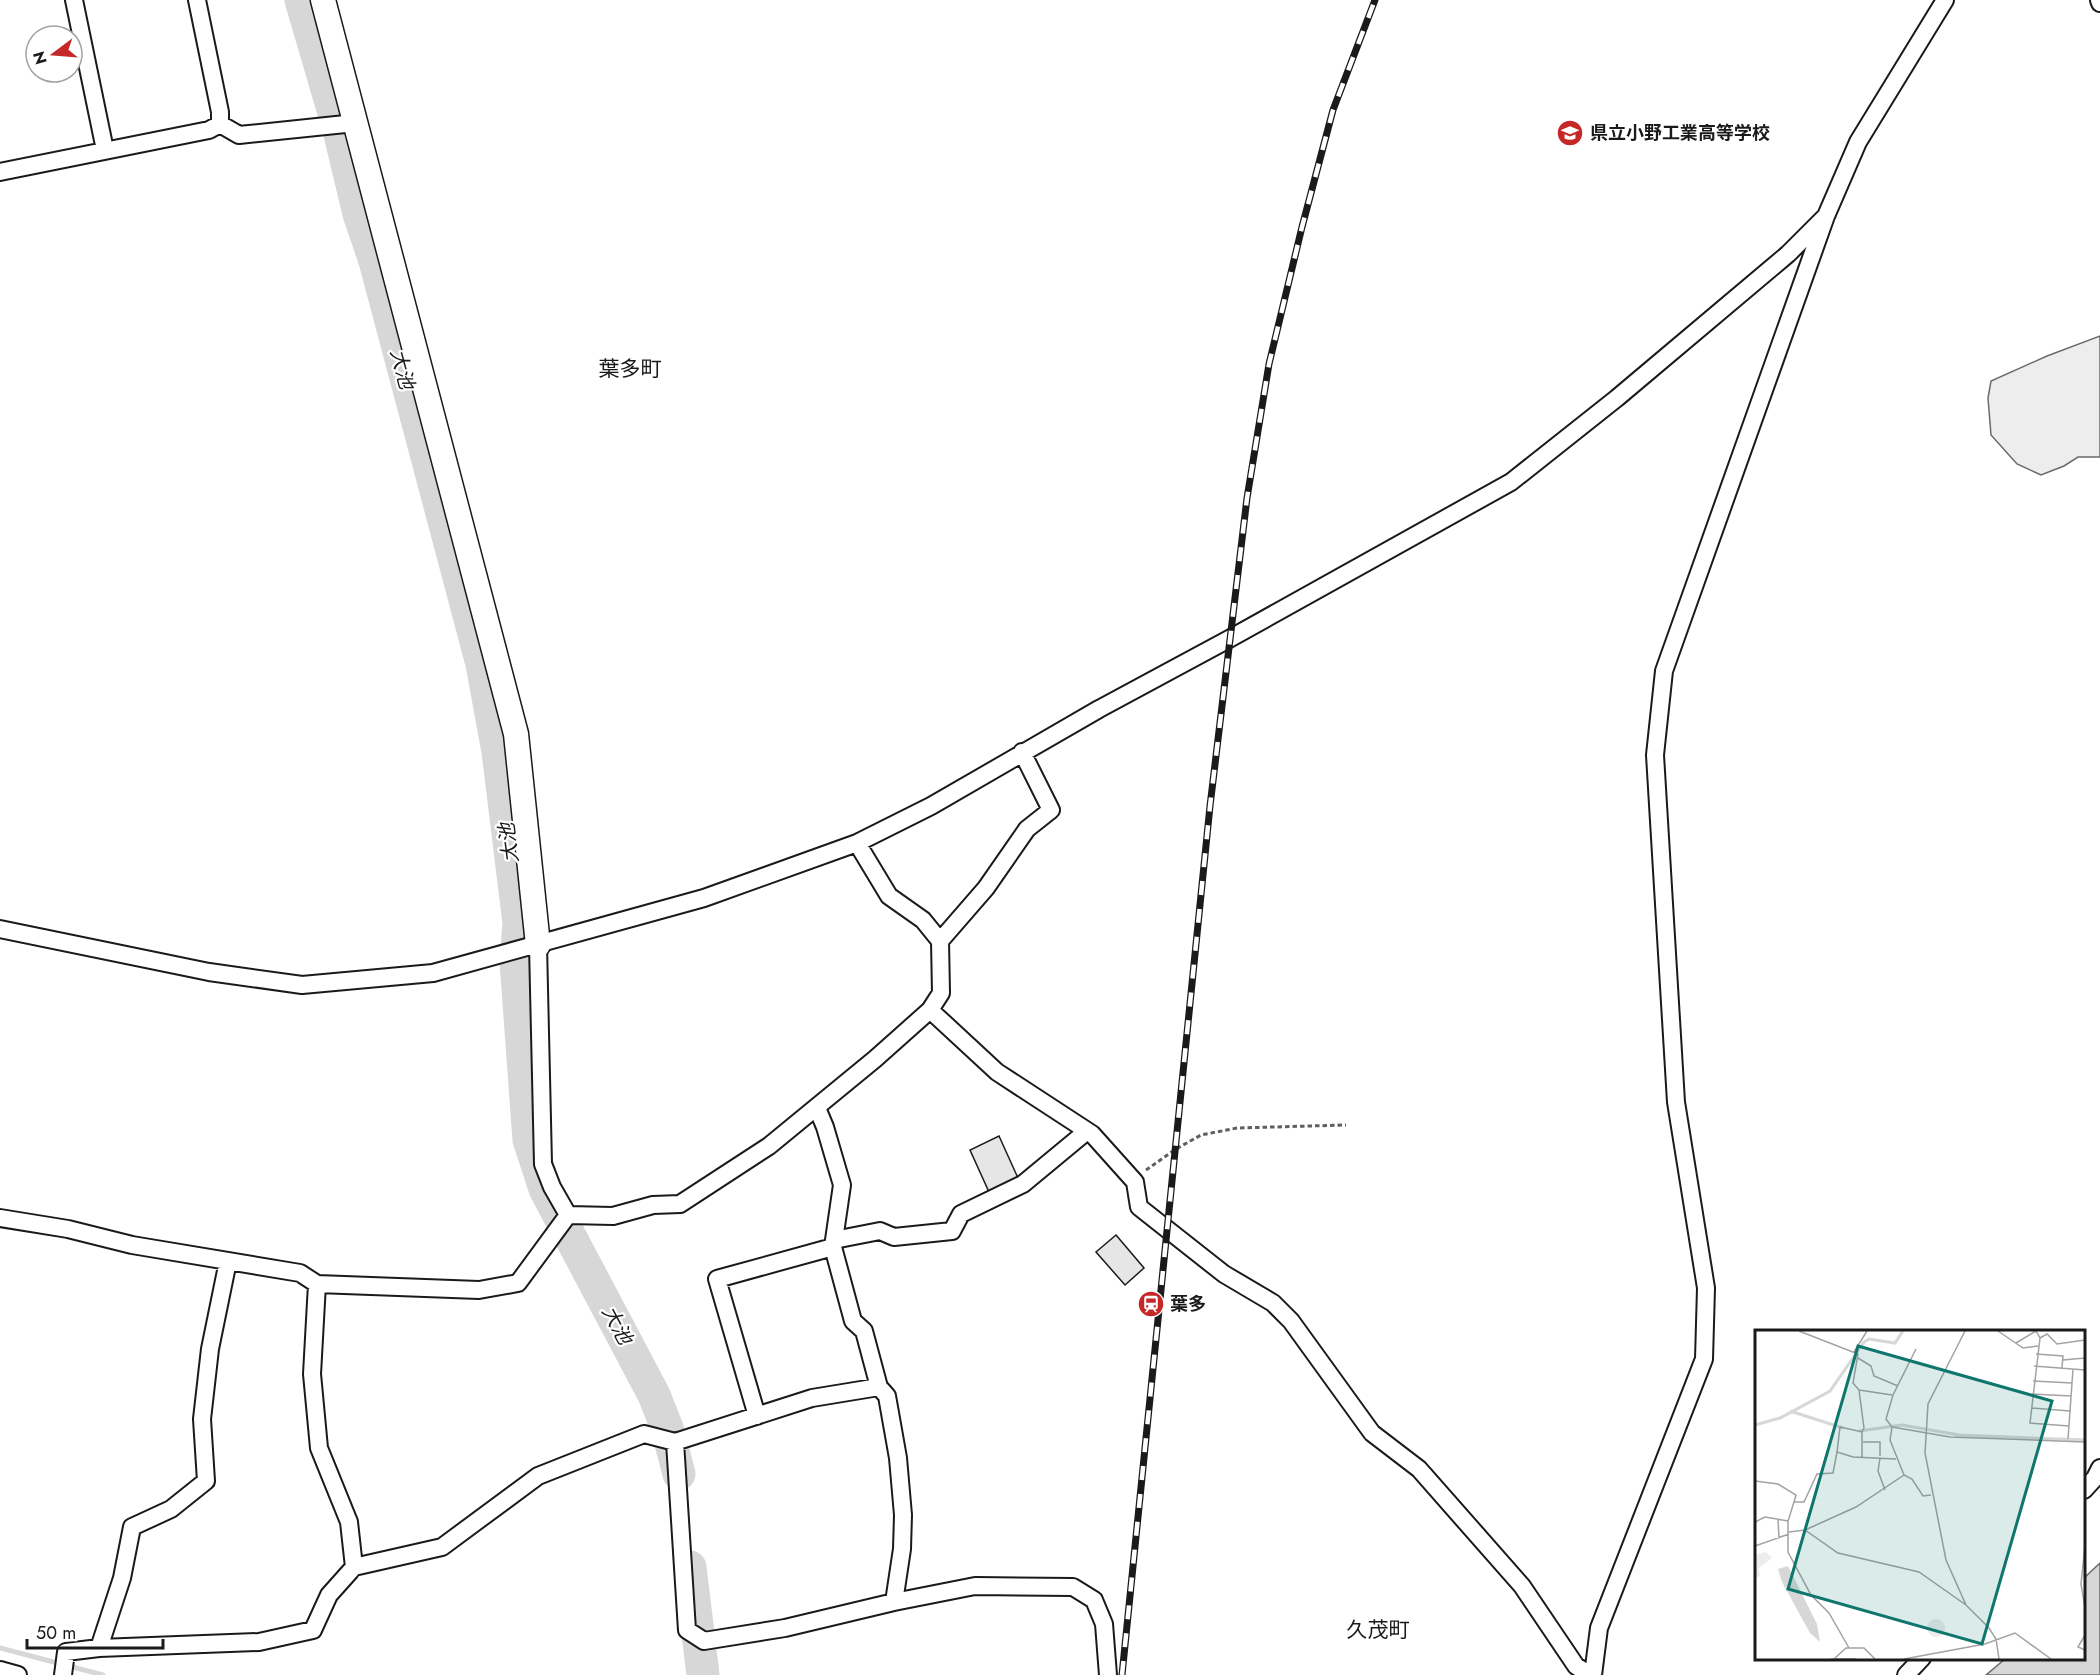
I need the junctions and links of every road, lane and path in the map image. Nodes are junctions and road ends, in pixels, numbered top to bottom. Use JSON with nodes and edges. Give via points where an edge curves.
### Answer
{"nodes":[{"id":1,"x":74,"y":0,"type":"edge"},
{"id":2,"x":197,"y":0,"type":"edge"},
{"id":3,"x":323,"y":0,"type":"edge"},
{"id":4,"x":1945,"y":0,"type":"edge"},
{"id":5,"x":355,"y":123,"type":"junction"},
{"id":6,"x":220,"y":124,"type":"junction"},
{"id":7,"x":105,"y":150,"type":"junction"},
{"id":8,"x":0,"y":172,"type":"edge"},
{"id":9,"x":1826,"y":216,"type":"junction"},
{"id":10,"x":1022,"y":752,"type":"junction"},
{"id":11,"x":857,"y":843,"type":"junction"},
{"id":12,"x":0,"y":929,"type":"edge"},
{"id":13,"x":940,"y":941,"type":"junction"},
{"id":14,"x":538,"y":945,"type":"junction"},
{"id":15,"x":930,"y":1010,"type":"junction"},
{"id":16,"x":817,"y":1108,"type":"junction"},
{"id":17,"x":1346,"y":1125,"type":"dead end"},
{"id":18,"x":1087,"y":1131,"type":"junction"},
{"id":19,"x":1135,"y":1182,"type":"junction"},
{"id":20,"x":568,"y":1215,"type":"junction"},
{"id":21,"x":0,"y":1218,"type":"edge"},
{"id":22,"x":834,"y":1244,"type":"junction"},
{"id":23,"x":228,"y":1261,"type":"junction"},
{"id":24,"x":317,"y":1284,"type":"junction"},
{"id":25,"x":879,"y":1387,"type":"junction"},
{"id":26,"x":757,"y":1416,"type":"junction"},
{"id":27,"x":675,"y":1442,"type":"junction"},
{"id":28,"x":2100,"y":1468,"type":"edge"},
{"id":29,"x":2085,"y":1489,"type":"edge"},
{"id":30,"x":354,"y":1567,"type":"junction"},
{"id":31,"x":894,"y":1602,"type":"junction"},
{"id":32,"x":99,"y":1648,"type":"junction"},
{"id":33,"x":1921,"y":1660,"type":"edge"},
{"id":34,"x":0,"y":1670,"type":"edge"},
{"id":35,"x":18,"y":1675,"type":"edge"},
{"id":36,"x":63,"y":1675,"type":"edge"},
{"id":37,"x":1108,"y":1675,"type":"edge"},
{"id":38,"x":1591,"y":1675,"type":"edge"},
{"id":39,"x":1906,"y":1675,"type":"edge"}],
"edges":[{"from":1,"to":7,"type":"street"},
{"from":2,"to":6,"type":"street"},
{"from":3,"to":5,"type":"street"},
{"from":4,"to":9,"type":"street","via":[[1858,142]]},
{"from":5,"to":6,"type":"street","via":[[239,135]]},
{"from":5,"to":14,"type":"street","via":[[516,734]]},
{"from":6,"to":7,"type":"street","via":[[209,130]]},
{"from":7,"to":8,"type":"street"},
{"from":9,"to":10,"type":"street","via":[[1788,255],[1511,482]]},
{"from":9,"to":38,"type":"street","via":[[1664,671],[1654,755],[1676,1102],[1706,1288],[1704,1359],[1599,1628]]},
{"from":10,"to":11,"type":"street","via":[[931,806]]},
{"from":10,"to":13,"type":"street","via":[[1051,810],[1027,829],[986,888]]},
{"from":11,"to":13,"type":"street","via":[[890,896],[923,920]]},
{"from":11,"to":14,"type":"street","via":[[704,898]]},
{"from":12,"to":14,"type":"street","via":[[209,972],[302,985],[434,973]]},
{"from":13,"to":15,"type":"street","via":[[940,993]]},
{"from":14,"to":20,"type":"street","via":[[543,1164]]},
{"from":15,"to":16,"type":"street"},
{"from":15,"to":18,"type":"street","via":[[997,1072]]},
{"from":16,"to":20,"type":"street","via":[[769,1146],[680,1204],[653,1205],[613,1216]]},
{"from":16,"to":22,"type":"street","via":[[842,1185]]},
{"from":17,"to":19,"type":"path","via":[[1237,1128],[1201,1135],[1150,1166]]},
{"from":18,"to":19,"type":"street"},
{"from":18,"to":22,"type":"street","via":[[1023,1184],[961,1214],[952,1232],[894,1237],[880,1231]]},
{"from":19,"to":38,"type":"street","via":[[1139,1207],[1291,1321],[1372,1433],[1419,1468],[1522,1586],[1576,1666]]},
{"from":20,"to":24,"type":"street","via":[[518,1284],[479,1290]]},
{"from":21,"to":23,"type":"street"},
{"from":22,"to":25,"type":"street","via":[[853,1321],[864,1331]]},
{"from":22,"to":26,"type":"street","via":[[717,1279]]},
{"from":23,"to":24,"type":"street","via":[[300,1273]]},
{"from":23,"to":32,"type":"street","via":[[210,1348],[202,1419],[206,1481],[171,1509],[132,1527],[122,1578]]},
{"from":24,"to":30,"type":"street","via":[[312,1374],[319,1448],[349,1522]]},
{"from":25,"to":26,"type":"street","via":[[812,1398]]},
{"from":25,"to":31,"type":"street","via":[[887,1396],[903,1515]]},
{"from":26,"to":27,"type":"street"},
{"from":27,"to":30,"type":"street","via":[[644,1434],[538,1476],[442,1547]]},
{"from":27,"to":31,"type":"street","via":[[687,1630],[704,1641],[785,1628]]},
{"from":28,"to":29,"type":"street"},
{"from":30,"to":32,"type":"street","via":[[329,1596],[312,1630],[259,1642]]},
{"from":31,"to":37,"type":"street","via":[[975,1587],[1073,1587],[1094,1600],[1104,1624]]},
{"from":32,"to":36,"type":"street","via":[[66,1652]]},
{"from":33,"to":39,"type":"street"},
{"from":34,"to":35,"type":"street"}]}
